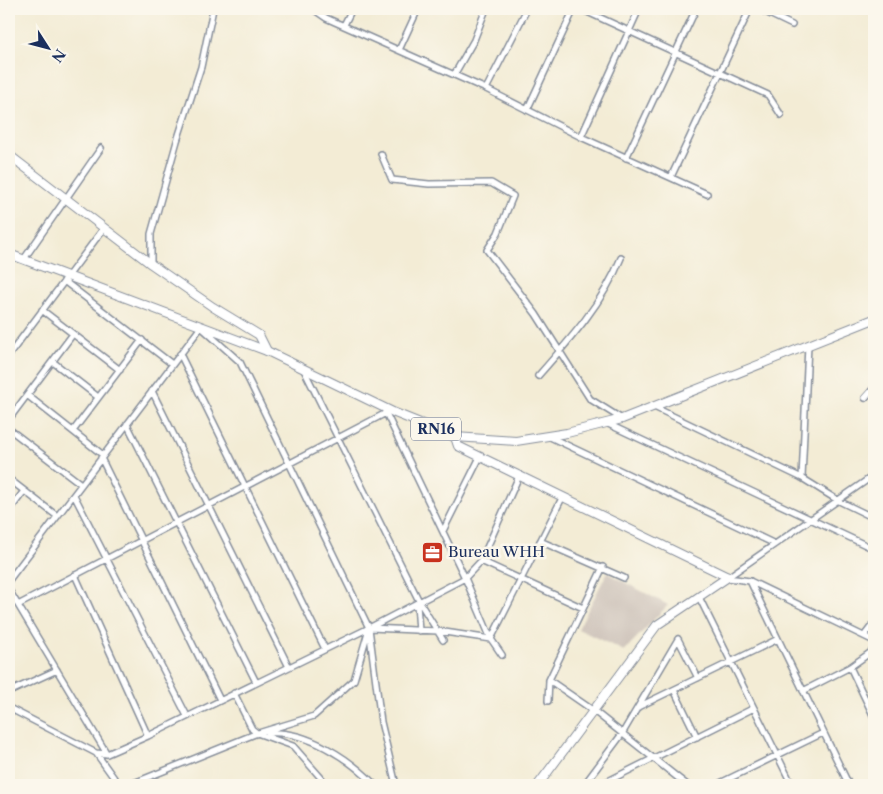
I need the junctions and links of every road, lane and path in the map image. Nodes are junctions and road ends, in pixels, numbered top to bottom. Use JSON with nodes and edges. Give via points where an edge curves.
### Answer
{"nodes":[{"id":1,"x":213,"y":9,"type":"edge"},
{"id":2,"x":313,"y":9,"type":"edge"},
{"id":3,"x":352,"y":9,"type":"edge"},
{"id":4,"x":418,"y":9,"type":"edge"},
{"id":5,"x":486,"y":9,"type":"edge"},
{"id":6,"x":527,"y":9,"type":"edge"},
{"id":7,"x":574,"y":9,"type":"edge"},
{"id":8,"x":581,"y":9,"type":"edge"},
{"id":9,"x":639,"y":9,"type":"edge"},
{"id":10,"x":696,"y":9,"type":"edge"},
{"id":11,"x":750,"y":9,"type":"edge"},
{"id":12,"x":759,"y":9,"type":"edge"},
{"id":13,"x":344,"y":25,"type":"junction"},
{"id":14,"x":792,"y":25,"type":"dead end"},
{"id":15,"x":629,"y":30,"type":"junction"},
{"id":16,"x":399,"y":50,"type":"junction"},
{"id":17,"x":674,"y":54,"type":"junction"},
{"id":18,"x":718,"y":73,"type":"junction"},
{"id":19,"x":454,"y":75,"type":"junction"},
{"id":20,"x":486,"y":89,"type":"junction"},
{"id":21,"x":527,"y":110,"type":"junction"},
{"id":22,"x":782,"y":115,"type":"dead end"},
{"id":23,"x":581,"y":137,"type":"junction"},
{"id":24,"x":102,"y":148,"type":"dead end"},
{"id":25,"x":381,"y":154,"type":"dead end"},
{"id":26,"x":9,"y":156,"type":"edge"},
{"id":27,"x":626,"y":158,"type":"junction"},
{"id":28,"x":671,"y":177,"type":"junction"},
{"id":29,"x":707,"y":194,"type":"dead end"},
{"id":30,"x":66,"y":199,"type":"junction"},
{"id":31,"x":104,"y":228,"type":"junction"},
{"id":32,"x":9,"y":254,"type":"edge"},
{"id":33,"x":621,"y":258,"type":"dead end"},
{"id":34,"x":24,"y":259,"type":"junction"},
{"id":35,"x":151,"y":264,"type":"junction"},
{"id":36,"x":67,"y":278,"type":"junction"},
{"id":37,"x":42,"y":310,"type":"junction"},
{"id":38,"x":874,"y":319,"type":"edge"},
{"id":39,"x":201,"y":327,"type":"junction"},
{"id":40,"x":73,"y":334,"type":"junction"},
{"id":41,"x":142,"y":340,"type":"junction"},
{"id":42,"x":808,"y":345,"type":"junction"},
{"id":43,"x":559,"y":350,"type":"junction"},
{"id":44,"x":267,"y":351,"type":"junction"},
{"id":45,"x":180,"y":354,"type":"junction"},
{"id":46,"x":9,"y":355,"type":"edge"},
{"id":47,"x":53,"y":362,"type":"junction"},
{"id":48,"x":172,"y":364,"type":"junction"},
{"id":49,"x":303,"y":368,"type":"junction"},
{"id":50,"x":120,"y":370,"type":"junction"},
{"id":51,"x":538,"y":376,"type":"dead end"},
{"id":52,"x":874,"y":388,"type":"edge"},
{"id":53,"x":152,"y":391,"type":"junction"},
{"id":54,"x":27,"y":395,"type":"junction"},
{"id":55,"x":98,"y":397,"type":"junction"},
{"id":56,"x":865,"y":398,"type":"dead end"},
{"id":57,"x":654,"y":407,"type":"junction"},
{"id":58,"x":385,"y":410,"type":"junction"},
{"id":59,"x":9,"y":419,"type":"edge"},
{"id":60,"x":622,"y":419,"type":"junction"},
{"id":61,"x":127,"y":424,"type":"junction"},
{"id":62,"x":608,"y":424,"type":"junction"},
{"id":63,"x":9,"y":429,"type":"edge"},
{"id":64,"x":73,"y":431,"type":"junction"},
{"id":65,"x":549,"y":436,"type":"junction"},
{"id":66,"x":455,"y":437,"type":"junction"},
{"id":67,"x":338,"y":438,"type":"junction"},
{"id":68,"x":480,"y":456,"type":"junction"},
{"id":69,"x":102,"y":457,"type":"junction"},
{"id":70,"x":289,"y":464,"type":"junction"},
{"id":71,"x":520,"y":476,"type":"junction"},
{"id":72,"x":802,"y":478,"type":"junction"},
{"id":73,"x":870,"y":478,"type":"dead end"},
{"id":74,"x":9,"y":480,"type":"edge"},
{"id":75,"x":81,"y":484,"type":"junction"},
{"id":76,"x":244,"y":487,"type":"junction"},
{"id":77,"x":24,"y":491,"type":"junction"},
{"id":78,"x":74,"y":495,"type":"junction"},
{"id":79,"x":562,"y":498,"type":"junction"},
{"id":80,"x":839,"y":501,"type":"junction"},
{"id":81,"x":208,"y":506,"type":"junction"},
{"id":82,"x":9,"y":511,"type":"edge"},
{"id":83,"x":58,"y":516,"type":"junction"},
{"id":84,"x":874,"y":518,"type":"edge"},
{"id":85,"x":811,"y":519,"type":"junction"},
{"id":86,"x":178,"y":522,"type":"junction"},
{"id":87,"x":443,"y":531,"type":"junction"},
{"id":88,"x":142,"y":540,"type":"junction"},
{"id":89,"x":540,"y":541,"type":"junction"},
{"id":90,"x":775,"y":544,"type":"junction"},
{"id":91,"x":874,"y":549,"type":"edge"},
{"id":92,"x":107,"y":558,"type":"junction"},
{"id":93,"x":481,"y":561,"type":"junction"},
{"id":94,"x":603,"y":567,"type":"junction"},
{"id":95,"x":75,"y":575,"type":"junction"},
{"id":96,"x":466,"y":578,"type":"junction"},
{"id":97,"x":624,"y":578,"type":"dead end"},
{"id":98,"x":728,"y":578,"type":"junction"},
{"id":99,"x":521,"y":579,"type":"junction"},
{"id":100,"x":9,"y":580,"type":"edge"},
{"id":101,"x":750,"y":581,"type":"junction"},
{"id":102,"x":9,"y":590,"type":"edge"},
{"id":103,"x":699,"y":597,"type":"junction"},
{"id":104,"x":418,"y":604,"type":"junction"},
{"id":105,"x":18,"y":605,"type":"junction"},
{"id":106,"x":584,"y":608,"type":"junction"},
{"id":107,"x":874,"y":623,"type":"edge"},
{"id":108,"x":369,"y":628,"type":"junction"},
{"id":109,"x":438,"y":631,"type":"junction"},
{"id":110,"x":419,"y":632,"type":"junction"},
{"id":111,"x":864,"y":636,"type":"junction"},
{"id":112,"x":491,"y":639,"type":"junction"},
{"id":113,"x":778,"y":639,"type":"junction"},
{"id":114,"x":443,"y":640,"type":"dead end"},
{"id":115,"x":874,"y":642,"type":"edge"},
{"id":116,"x":325,"y":649,"type":"junction"},
{"id":117,"x":874,"y":650,"type":"edge"},
{"id":118,"x":502,"y":655,"type":"dead end"},
{"id":119,"x":731,"y":662,"type":"junction"},
{"id":120,"x":289,"y":667,"type":"junction"},
{"id":121,"x":850,"y":667,"type":"junction"},
{"id":122,"x":57,"y":670,"type":"junction"},
{"id":123,"x":698,"y":678,"type":"junction"},
{"id":124,"x":549,"y":680,"type":"junction"},
{"id":125,"x":256,"y":682,"type":"junction"},
{"id":126,"x":674,"y":690,"type":"junction"},
{"id":127,"x":803,"y":691,"type":"junction"},
{"id":128,"x":9,"y":692,"type":"edge"},
{"id":129,"x":234,"y":693,"type":"junction"},
{"id":130,"x":220,"y":700,"type":"junction"},
{"id":131,"x":548,"y":700,"type":"dead end"},
{"id":132,"x":638,"y":707,"type":"junction"},
{"id":133,"x":9,"y":708,"type":"edge"},
{"id":134,"x":754,"y":708,"type":"junction"},
{"id":135,"x":594,"y":711,"type":"junction"},
{"id":136,"x":187,"y":716,"type":"junction"},
{"id":137,"x":874,"y":717,"type":"edge"},
{"id":138,"x":823,"y":733,"type":"junction"},
{"id":139,"x":257,"y":734,"type":"junction"},
{"id":140,"x":622,"y":734,"type":"junction"},
{"id":141,"x":148,"y":736,"type":"junction"},
{"id":142,"x":697,"y":737,"type":"junction"},
{"id":143,"x":96,"y":753,"type":"junction"},
{"id":144,"x":107,"y":754,"type":"junction"},
{"id":145,"x":777,"y":755,"type":"junction"},
{"id":146,"x":654,"y":758,"type":"junction"},
{"id":147,"x":119,"y":785,"type":"edge"},
{"id":148,"x":129,"y":785,"type":"edge"},
{"id":149,"x":325,"y":785,"type":"edge"},
{"id":150,"x":375,"y":785,"type":"edge"},
{"id":151,"x":396,"y":785,"type":"edge"},
{"id":152,"x":538,"y":785,"type":"edge"},
{"id":153,"x":584,"y":785,"type":"edge"},
{"id":154,"x":600,"y":785,"type":"edge"},
{"id":155,"x":687,"y":785,"type":"edge"},
{"id":156,"x":716,"y":785,"type":"edge"},
{"id":157,"x":792,"y":785,"type":"edge"},
{"id":158,"x":850,"y":785,"type":"edge"}],
"edges":[{"from":1,"to":35,"type":"street","via":[[201,67],[151,234]]},
{"from":2,"to":13,"type":"street"},
{"from":3,"to":13,"type":"street"},
{"from":4,"to":16,"type":"street"},
{"from":5,"to":19,"type":"street","via":[[474,40]]},
{"from":6,"to":20,"type":"street"},
{"from":7,"to":21,"type":"street"},
{"from":8,"to":15,"type":"street"},
{"from":9,"to":15,"type":"street"},
{"from":10,"to":17,"type":"street"},
{"from":11,"to":18,"type":"street"},
{"from":12,"to":14,"type":"street"},
{"from":13,"to":16,"type":"street"},
{"from":15,"to":17,"type":"street"},
{"from":15,"to":23,"type":"street"},
{"from":16,"to":19,"type":"street"},
{"from":17,"to":18,"type":"street"},
{"from":17,"to":27,"type":"street"},
{"from":18,"to":22,"type":"street","via":[[768,95]]},
{"from":18,"to":28,"type":"street"},
{"from":19,"to":20,"type":"street"},
{"from":20,"to":21,"type":"street"},
{"from":21,"to":23,"type":"street"},
{"from":23,"to":27,"type":"street"},
{"from":24,"to":30,"type":"street"},
{"from":25,"to":43,"type":"street","via":[[392,180],[429,184],[491,183],[513,196],[488,250]]},
{"from":26,"to":30,"type":"main road"},
{"from":27,"to":28,"type":"street"},
{"from":28,"to":29,"type":"street"},
{"from":30,"to":31,"type":"main road"},
{"from":30,"to":34,"type":"street"},
{"from":31,"to":35,"type":"main road"},
{"from":31,"to":36,"type":"street"},
{"from":32,"to":34,"type":"main road","number":"RN16"},
{"from":33,"to":43,"type":"street","via":[[594,308]]},
{"from":34,"to":36,"type":"main road","number":"RN16"},
{"from":35,"to":44,"type":"main road","via":[[259,335]]},
{"from":36,"to":37,"type":"street"},
{"from":36,"to":39,"type":"main road","number":"RN16"},
{"from":36,"to":41,"type":"street"},
{"from":37,"to":40,"type":"street"},
{"from":37,"to":46,"type":"street"},
{"from":38,"to":42,"type":"main road","number":"RN16"},
{"from":39,"to":44,"type":"main road","number":"RN16"},
{"from":39,"to":45,"type":"street"},
{"from":39,"to":70,"type":"street","via":[[240,362]]},
{"from":40,"to":47,"type":"street"},
{"from":40,"to":50,"type":"street"},
{"from":41,"to":48,"type":"street"},
{"from":41,"to":50,"type":"street"},
{"from":42,"to":57,"type":"main road","number":"RN16"},
{"from":42,"to":72,"type":"street"},
{"from":43,"to":51,"type":"street"},
{"from":43,"to":60,"type":"street","via":[[590,399]]},
{"from":44,"to":49,"type":"main road","number":"RN16"},
{"from":45,"to":48,"type":"street"},
{"from":45,"to":76,"type":"street"},
{"from":47,"to":54,"type":"street"},
{"from":47,"to":55,"type":"street"},
{"from":48,"to":53,"type":"street"},
{"from":49,"to":58,"type":"main road","number":"RN16"},
{"from":49,"to":67,"type":"street"},
{"from":50,"to":55,"type":"street"},
{"from":52,"to":56,"type":"street"},
{"from":53,"to":61,"type":"street"},
{"from":53,"to":81,"type":"street"},
{"from":54,"to":59,"type":"street"},
{"from":54,"to":64,"type":"street"},
{"from":55,"to":64,"type":"street"},
{"from":57,"to":60,"type":"main road","number":"RN16"},
{"from":57,"to":72,"type":"street"},
{"from":58,"to":66,"type":"main road","number":"RN16"},
{"from":58,"to":67,"type":"street"},
{"from":58,"to":87,"type":"street"},
{"from":60,"to":62,"type":"main road","number":"RN16"},
{"from":61,"to":69,"type":"street"},
{"from":61,"to":86,"type":"street"},
{"from":62,"to":65,"type":"main road","number":"RN16"},
{"from":62,"to":85,"type":"street"},
{"from":63,"to":75,"type":"street"},
{"from":64,"to":69,"type":"street"},
{"from":65,"to":66,"type":"main road","number":"RN16","via":[[516,441]]},
{"from":65,"to":90,"type":"street"},
{"from":66,"to":68,"type":"main road","via":[[458,446]]},
{"from":67,"to":70,"type":"street"},
{"from":67,"to":104,"type":"street"},
{"from":68,"to":71,"type":"main road"},
{"from":68,"to":87,"type":"street"},
{"from":69,"to":75,"type":"street"},
{"from":69,"to":88,"type":"street"},
{"from":70,"to":76,"type":"street"},
{"from":70,"to":108,"type":"street"},
{"from":71,"to":79,"type":"main road"},
{"from":71,"to":93,"type":"street"},
{"from":72,"to":80,"type":"street"},
{"from":73,"to":80,"type":"street"},
{"from":74,"to":77,"type":"street"},
{"from":75,"to":78,"type":"street"},
{"from":76,"to":81,"type":"street"},
{"from":76,"to":116,"type":"street"},
{"from":77,"to":82,"type":"street"},
{"from":77,"to":83,"type":"street"},
{"from":78,"to":83,"type":"street"},
{"from":78,"to":92,"type":"street"},
{"from":79,"to":89,"type":"street"},
{"from":79,"to":98,"type":"main road"},
{"from":80,"to":84,"type":"street"},
{"from":80,"to":85,"type":"street"},
{"from":81,"to":86,"type":"street"},
{"from":81,"to":120,"type":"street"},
{"from":83,"to":100,"type":"street"},
{"from":85,"to":90,"type":"street"},
{"from":85,"to":91,"type":"street"},
{"from":86,"to":88,"type":"street"},
{"from":86,"to":125,"type":"street"},
{"from":87,"to":96,"type":"street"},
{"from":88,"to":92,"type":"street"},
{"from":88,"to":130,"type":"street"},
{"from":89,"to":94,"type":"street"},
{"from":89,"to":99,"type":"street"},
{"from":90,"to":98,"type":"street"},
{"from":92,"to":95,"type":"street"},
{"from":92,"to":136,"type":"street"},
{"from":93,"to":96,"type":"street"},
{"from":93,"to":99,"type":"street"},
{"from":94,"to":97,"type":"street"},
{"from":94,"to":106,"type":"street"},
{"from":95,"to":105,"type":"street"},
{"from":95,"to":141,"type":"street"},
{"from":96,"to":104,"type":"street"},
{"from":96,"to":112,"type":"street"},
{"from":98,"to":101,"type":"street"},
{"from":98,"to":103,"type":"main road"},
{"from":99,"to":106,"type":"street"},
{"from":99,"to":112,"type":"street"},
{"from":101,"to":111,"type":"street"},
{"from":101,"to":113,"type":"street"},
{"from":102,"to":105,"type":"street"},
{"from":103,"to":119,"type":"street"},
{"from":103,"to":135,"type":"main road","via":[[658,625]]},
{"from":104,"to":108,"type":"street"},
{"from":104,"to":109,"type":"street"},
{"from":104,"to":110,"type":"street"},
{"from":105,"to":122,"type":"street"},
{"from":106,"to":124,"type":"street"},
{"from":107,"to":111,"type":"street"},
{"from":108,"to":110,"type":"street"},
{"from":108,"to":116,"type":"street"},
{"from":108,"to":139,"type":"street","via":[[354,680],[342,694],[314,716]]},
{"from":108,"to":151,"type":"street","via":[[380,722]]},
{"from":109,"to":110,"type":"street"},
{"from":109,"to":112,"type":"street"},
{"from":109,"to":114,"type":"street"},
{"from":111,"to":115,"type":"street"},
{"from":112,"to":118,"type":"street"},
{"from":113,"to":119,"type":"street"},
{"from":113,"to":127,"type":"street"},
{"from":116,"to":120,"type":"street"},
{"from":117,"to":121,"type":"street"},
{"from":119,"to":123,"type":"street"},
{"from":119,"to":134,"type":"street"},
{"from":120,"to":125,"type":"street"},
{"from":121,"to":127,"type":"street"},
{"from":121,"to":137,"type":"street"},
{"from":122,"to":128,"type":"street"},
{"from":122,"to":144,"type":"street"},
{"from":123,"to":126,"type":"street"},
{"from":123,"to":132,"type":"street","via":[[678,639]]},
{"from":124,"to":131,"type":"street"},
{"from":124,"to":135,"type":"street"},
{"from":125,"to":129,"type":"street"},
{"from":126,"to":132,"type":"street"},
{"from":126,"to":142,"type":"street"},
{"from":127,"to":138,"type":"street"},
{"from":129,"to":130,"type":"street"},
{"from":129,"to":139,"type":"street"},
{"from":130,"to":136,"type":"street"},
{"from":132,"to":140,"type":"street"},
{"from":133,"to":143,"type":"street"},
{"from":134,"to":142,"type":"street"},
{"from":134,"to":145,"type":"street"},
{"from":135,"to":140,"type":"street"},
{"from":135,"to":152,"type":"main road"},
{"from":136,"to":141,"type":"street"},
{"from":138,"to":145,"type":"street"},
{"from":138,"to":158,"type":"street"},
{"from":139,"to":148,"type":"street"},
{"from":139,"to":149,"type":"street","via":[[293,746]]},
{"from":139,"to":150,"type":"street","via":[[282,732],[337,752]]},
{"from":140,"to":146,"type":"street"},
{"from":140,"to":153,"type":"street"},
{"from":141,"to":144,"type":"street"},
{"from":142,"to":146,"type":"street"},
{"from":143,"to":144,"type":"street"},
{"from":143,"to":147,"type":"street"},
{"from":145,"to":156,"type":"street"},
{"from":145,"to":157,"type":"street"},
{"from":146,"to":154,"type":"street"},
{"from":146,"to":155,"type":"street"}]}
